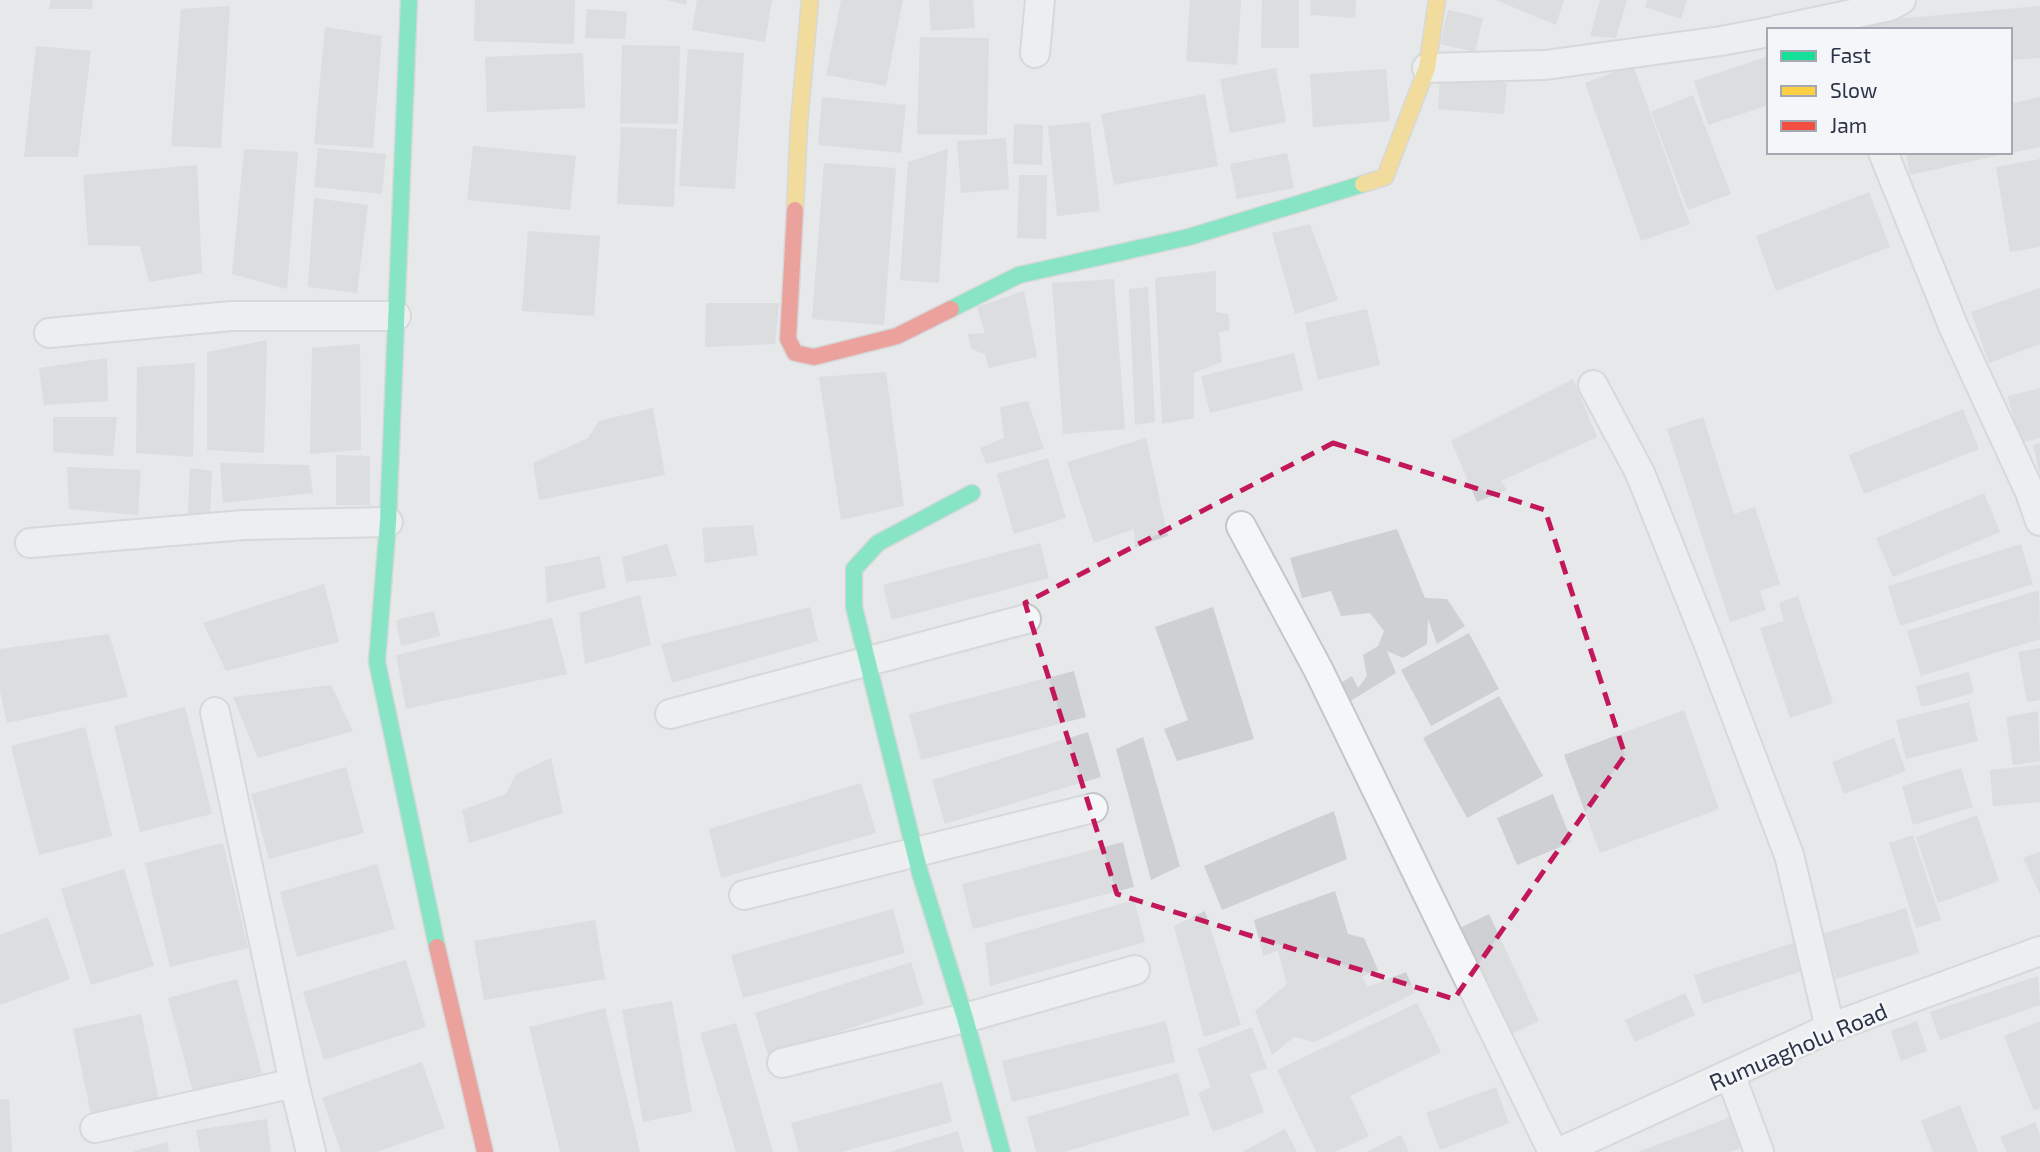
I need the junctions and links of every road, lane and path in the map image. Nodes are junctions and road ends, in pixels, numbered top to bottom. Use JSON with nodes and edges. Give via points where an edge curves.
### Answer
{"nodes":[{"id":1,"x":409,"y":0,"type":"edge"},
{"id":2,"x":810,"y":0,"type":"edge"},
{"id":3,"x":1040,"y":0,"type":"edge"},
{"id":4,"x":1437,"y":0,"type":"edge"},
{"id":5,"x":1901,"y":0,"type":"edge"},
{"id":6,"x":1836,"y":24,"type":"edge"},
{"id":7,"x":1797,"y":28,"type":"edge"},
{"id":8,"x":1767,"y":32,"type":"edge"},
{"id":9,"x":1035,"y":53,"type":"dead end"},
{"id":10,"x":1427,"y":68,"type":"junction"},
{"id":11,"x":1884,"y":154,"type":"edge"},
{"id":12,"x":396,"y":316,"type":"junction"},
{"id":13,"x":49,"y":333,"type":"dead end"},
{"id":14,"x":1593,"y":385,"type":"dead end"},
{"id":15,"x":972,"y":493,"type":"dead end"},
{"id":16,"x":2040,"y":521,"type":"edge"},
{"id":17,"x":388,"y":522,"type":"junction"},
{"id":18,"x":1241,"y":526,"type":"dead end"},
{"id":19,"x":30,"y":543,"type":"dead end"},
{"id":20,"x":1026,"y":619,"type":"dead end"},
{"id":21,"x":868,"y":662,"type":"junction"},
{"id":22,"x":215,"y":712,"type":"dead end"},
{"id":23,"x":670,"y":714,"type":"dead end"},
{"id":24,"x":1093,"y":808,"type":"dead end"},
{"id":25,"x":915,"y":852,"type":"junction"},
{"id":26,"x":744,"y":895,"type":"dead end"},
{"id":27,"x":2040,"y":951,"type":"edge"},
{"id":28,"x":1135,"y":970,"type":"dead end"},
{"id":29,"x":965,"y":1018,"type":"junction"},
{"id":30,"x":1830,"y":1028,"type":"junction"},
{"id":31,"x":782,"y":1063,"type":"dead end"},
{"id":32,"x":1730,"y":1074,"type":"junction"},
{"id":33,"x":293,"y":1083,"type":"junction"},
{"id":34,"x":95,"y":1128,"type":"dead end"},
{"id":35,"x":311,"y":1152,"type":"edge"},
{"id":36,"x":485,"y":1152,"type":"edge"},
{"id":37,"x":1002,"y":1152,"type":"edge"},
{"id":38,"x":1553,"y":1152,"type":"edge"},
{"id":39,"x":1560,"y":1152,"type":"edge"},
{"id":40,"x":1759,"y":1152,"type":"edge"}],
"edges":[{"from":1,"to":12,"type":"street"},
{"from":2,"to":10,"type":"street","via":[[788,339],[794,352],[814,357],[897,336],[1019,275],[1189,237],[1385,177]]},
{"from":3,"to":9,"type":"street"},
{"from":4,"to":10,"type":"street"},
{"from":5,"to":6,"type":"street"},
{"from":6,"to":7,"type":"street"},
{"from":8,"to":10,"type":"street","via":[[1545,65]]},
{"from":11,"to":16,"type":"street","via":[[1954,328]]},
{"from":12,"to":13,"type":"street","via":[[231,316]]},
{"from":12,"to":17,"type":"street"},
{"from":14,"to":30,"type":"street","via":[[1640,473],[1789,855]]},
{"from":15,"to":21,"type":"street","via":[[878,543],[854,569],[854,607]]},
{"from":17,"to":19,"type":"street","via":[[244,525]]},
{"from":17,"to":36,"type":"street","via":[[377,662]]},
{"from":18,"to":38,"type":"street","via":[[1318,669]]},
{"from":20,"to":21,"type":"street"},
{"from":21,"to":23,"type":"street"},
{"from":21,"to":25,"type":"street"},
{"from":22,"to":33,"type":"street"},
{"from":24,"to":25,"type":"street"},
{"from":25,"to":26,"type":"street"},
{"from":25,"to":29,"type":"street"},
{"from":27,"to":30,"type":"street","name":"Rumuagholu Road"},
{"from":28,"to":29,"type":"street"},
{"from":29,"to":31,"type":"street"},
{"from":29,"to":37,"type":"street"},
{"from":30,"to":32,"type":"street","name":"Rumuagholu Road"},
{"from":32,"to":39,"type":"street","name":"Rumuagholu Road"},
{"from":32,"to":40,"type":"street"},
{"from":33,"to":34,"type":"street"},
{"from":33,"to":35,"type":"street"}]}
